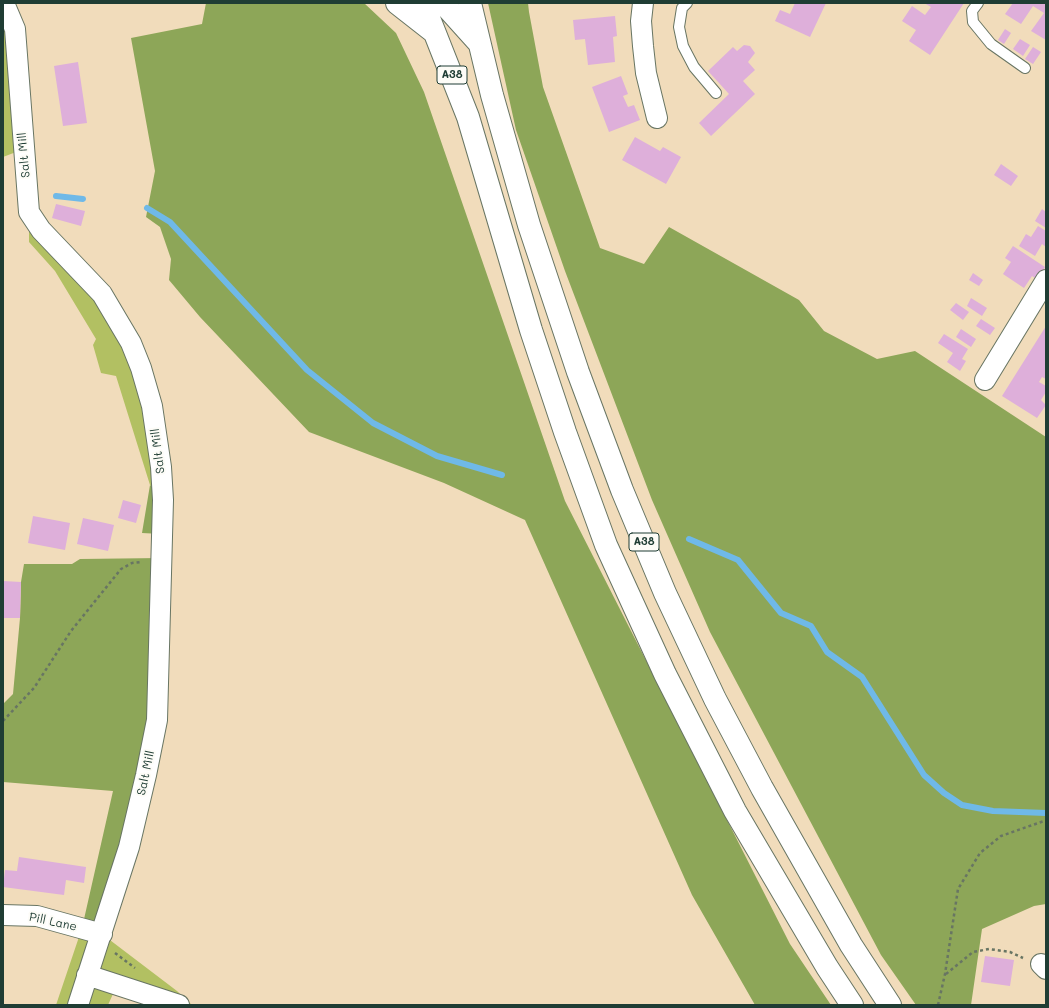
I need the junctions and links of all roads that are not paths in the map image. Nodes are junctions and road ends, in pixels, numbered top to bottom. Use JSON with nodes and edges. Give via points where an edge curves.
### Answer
{"nodes":[{"id":1,"x":4,"y":3,"type":"edge"},
{"id":2,"x":397,"y":3,"type":"edge"},
{"id":3,"x":423,"y":3,"type":"edge"},
{"id":4,"x":443,"y":3,"type":"edge"},
{"id":5,"x":470,"y":3,"type":"edge"},
{"id":6,"x":643,"y":3,"type":"edge"},
{"id":7,"x":687,"y":3,"type":"edge"},
{"id":8,"x":978,"y":3,"type":"edge"},
{"id":9,"x":435,"y":32,"type":"junction"},
{"id":10,"x":480,"y":44,"type":"junction"},
{"id":11,"x":1025,"y":68,"type":"dead end"},
{"id":12,"x":716,"y":93,"type":"dead end"},
{"id":13,"x":657,"y":118,"type":"dead end"},
{"id":14,"x":1046,"y":280,"type":"edge"},
{"id":15,"x":984,"y":380,"type":"dead end"},
{"id":16,"x":3,"y":914,"type":"edge"},
{"id":17,"x":102,"y":934,"type":"junction"},
{"id":18,"x":87,"y":975,"type":"junction"},
{"id":19,"x":78,"y":1005,"type":"edge"},
{"id":20,"x":179,"y":1005,"type":"edge"},
{"id":21,"x":852,"y":1005,"type":"edge"},
{"id":22,"x":890,"y":1005,"type":"edge"}],
"edges":[{"from":1,"to":17,"type":"street","name":"Salt Mill","via":[[15,29],[29,212],[41,230],[102,294],[131,343],[152,406],[161,467],[163,500],[157,720],[129,847]]},
{"from":2,"to":9,"type":"highway"},
{"from":3,"to":9,"type":"highway","number":"A38"},
{"from":4,"to":10,"type":"highway"},
{"from":5,"to":10,"type":"highway","number":"A38"},
{"from":6,"to":13,"type":"street","via":[[641,21],[644,60]]},
{"from":7,"to":12,"type":"lane","via":[[682,8],[679,27],[683,46],[694,67]]},
{"from":8,"to":11,"type":"lane","via":[[972,11],[973,22],[991,44]]},
{"from":9,"to":21,"type":"highway","number":"A38","via":[[468,117],[531,330],[606,545],[665,674],[735,811]]},
{"from":10,"to":22,"type":"highway","number":"A38","via":[[529,225],[575,364],[622,490],[665,593],[715,699],[762,788],[851,944]]},
{"from":14,"to":15,"type":"street"},
{"from":16,"to":17,"type":"street","name":"Pill Lane","via":[[37,916]]},
{"from":17,"to":18,"type":"street","name":"Salt Mill"},
{"from":18,"to":19,"type":"street","name":"Salt Mill"},
{"from":18,"to":20,"type":"street"}]}
